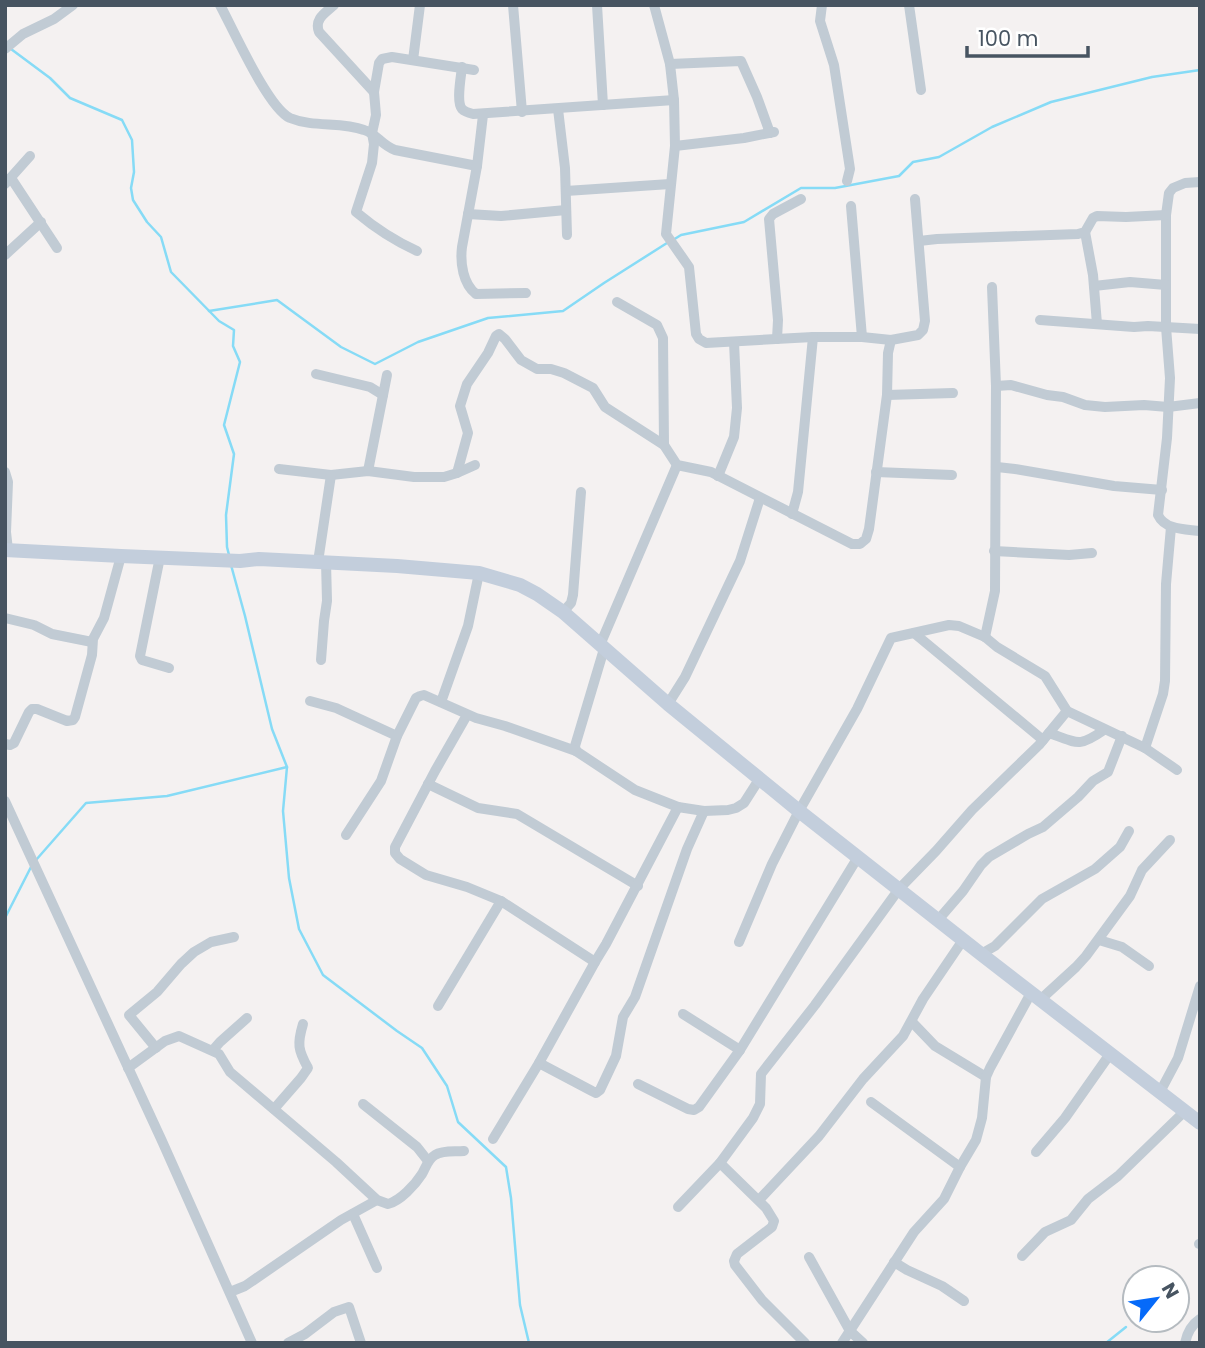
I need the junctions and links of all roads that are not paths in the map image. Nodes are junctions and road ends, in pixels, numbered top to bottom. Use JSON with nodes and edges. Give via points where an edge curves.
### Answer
{"nodes":[{"id":1,"x":220,"y":5,"type":"edge"},
{"id":2,"x":334,"y":5,"type":"edge"},
{"id":3,"x":420,"y":5,"type":"edge"},
{"id":4,"x":513,"y":5,"type":"edge"},
{"id":5,"x":597,"y":5,"type":"edge"},
{"id":6,"x":654,"y":5,"type":"edge"},
{"id":7,"x":822,"y":5,"type":"edge"},
{"id":8,"x":909,"y":5,"type":"edge"},
{"id":9,"x":71,"y":6,"type":"edge"},
{"id":10,"x":8,"y":46,"type":"edge"},
{"id":11,"x":412,"y":60,"type":"junction"},
{"id":12,"x":670,"y":64,"type":"junction"},
{"id":13,"x":461,"y":68,"type":"junction"},
{"id":14,"x":474,"y":69,"type":"dead end"},
{"id":15,"x":921,"y":90,"type":"dead end"},
{"id":16,"x":374,"y":92,"type":"junction"},
{"id":17,"x":674,"y":100,"type":"junction"},
{"id":18,"x":603,"y":105,"type":"junction"},
{"id":19,"x":558,"y":109,"type":"junction"},
{"id":20,"x":522,"y":112,"type":"junction"},
{"id":21,"x":483,"y":115,"type":"junction"},
{"id":22,"x":372,"y":133,"type":"junction"},
{"id":23,"x":675,"y":146,"type":"junction"},
{"id":24,"x":30,"y":156,"type":"dead end"},
{"id":25,"x":477,"y":166,"type":"junction"},
{"id":26,"x":8,"y":181,"type":"edge"},
{"id":27,"x":847,"y":181,"type":"dead end"},
{"id":28,"x":1200,"y":182,"type":"edge"},
{"id":29,"x":670,"y":184,"type":"junction"},
{"id":30,"x":566,"y":191,"type":"junction"},
{"id":31,"x":801,"y":199,"type":"dead end"},
{"id":32,"x":915,"y":199,"type":"dead end"},
{"id":33,"x":851,"y":206,"type":"dead end"},
{"id":34,"x":566,"y":210,"type":"junction"},
{"id":35,"x":468,"y":214,"type":"junction"},
{"id":36,"x":1166,"y":215,"type":"junction"},
{"id":37,"x":41,"y":222,"type":"junction"},
{"id":38,"x":1085,"y":232,"type":"junction"},
{"id":39,"x":568,"y":235,"type":"dead end"},
{"id":40,"x":919,"y":241,"type":"junction"},
{"id":41,"x":58,"y":248,"type":"dead end"},
{"id":42,"x":418,"y":251,"type":"dead end"},
{"id":43,"x":5,"y":254,"type":"edge"},
{"id":44,"x":1166,"y":285,"type":"junction"},
{"id":45,"x":1094,"y":286,"type":"junction"},
{"id":46,"x":992,"y":287,"type":"dead end"},
{"id":47,"x":526,"y":293,"type":"dead end"},
{"id":48,"x":617,"y":302,"type":"dead end"},
{"id":49,"x":1040,"y":320,"type":"dead end"},
{"id":50,"x":1097,"y":324,"type":"junction"},
{"id":51,"x":1166,"y":327,"type":"junction"},
{"id":52,"x":1200,"y":329,"type":"edge"},
{"id":53,"x":813,"y":337,"type":"junction"},
{"id":54,"x":862,"y":337,"type":"junction"},
{"id":55,"x":778,"y":340,"type":"junction"},
{"id":56,"x":891,"y":340,"type":"junction"},
{"id":57,"x":734,"y":342,"type":"junction"},
{"id":58,"x":316,"y":374,"type":"dead end"},
{"id":59,"x":387,"y":375,"type":"dead end"},
{"id":60,"x":996,"y":386,"type":"junction"},
{"id":61,"x":953,"y":393,"type":"dead end"},
{"id":62,"x":383,"y":394,"type":"junction"},
{"id":63,"x":887,"y":395,"type":"junction"},
{"id":64,"x":1200,"y":403,"type":"edge"},
{"id":65,"x":1168,"y":407,"type":"junction"},
{"id":66,"x":664,"y":445,"type":"junction"},
{"id":67,"x":475,"y":465,"type":"dead end"},
{"id":68,"x":677,"y":465,"type":"junction"},
{"id":69,"x":997,"y":467,"type":"junction"},
{"id":70,"x":279,"y":469,"type":"dead end"},
{"id":71,"x":368,"y":471,"type":"junction"},
{"id":72,"x":5,"y":472,"type":"edge"},
{"id":73,"x":876,"y":472,"type":"junction"},
{"id":74,"x":457,"y":473,"type":"junction"},
{"id":75,"x":331,"y":475,"type":"junction"},
{"id":76,"x":952,"y":475,"type":"dead end"},
{"id":77,"x":718,"y":476,"type":"junction"},
{"id":78,"x":1162,"y":490,"type":"junction"},
{"id":79,"x":581,"y":492,"type":"dead end"},
{"id":80,"x":760,"y":498,"type":"junction"},
{"id":81,"x":792,"y":514,"type":"junction"},
{"id":82,"x":1171,"y":527,"type":"junction"},
{"id":83,"x":1200,"y":531,"type":"edge"},
{"id":84,"x":7,"y":550,"type":"edge"},
{"id":85,"x":994,"y":551,"type":"junction"},
{"id":86,"x":1092,"y":553,"type":"dead end"},
{"id":87,"x":121,"y":556,"type":"junction"},
{"id":88,"x":160,"y":557,"type":"junction"},
{"id":89,"x":322,"y":562,"type":"junction"},
{"id":90,"x":479,"y":573,"type":"junction"},
{"id":91,"x":563,"y":612,"type":"junction"},
{"id":92,"x":5,"y":618,"type":"edge"},
{"id":93,"x":914,"y":633,"type":"junction"},
{"id":94,"x":985,"y":637,"type":"junction"},
{"id":95,"x":92,"y":642,"type":"junction"},
{"id":96,"x":602,"y":647,"type":"junction"},
{"id":97,"x":321,"y":660,"type":"dead end"},
{"id":98,"x":169,"y":668,"type":"dead end"},
{"id":99,"x":310,"y":702,"type":"dead end"},
{"id":100,"x":441,"y":702,"type":"junction"},
{"id":101,"x":668,"y":704,"type":"junction"},
{"id":102,"x":1067,"y":711,"type":"junction"},
{"id":103,"x":467,"y":715,"type":"junction"},
{"id":104,"x":1104,"y":730,"type":"junction"},
{"id":105,"x":397,"y":736,"type":"junction"},
{"id":106,"x":1046,"y":736,"type":"junction"},
{"id":107,"x":1122,"y":736,"type":"junction"},
{"id":108,"x":5,"y":744,"type":"edge"},
{"id":109,"x":1145,"y":748,"type":"junction"},
{"id":110,"x":576,"y":751,"type":"junction"},
{"id":111,"x":1177,"y":770,"type":"dead end"},
{"id":112,"x":760,"y":778,"type":"junction"},
{"id":113,"x":428,"y":784,"type":"junction"},
{"id":114,"x":5,"y":801,"type":"edge"},
{"id":115,"x":678,"y":807,"type":"junction"},
{"id":116,"x":704,"y":811,"type":"junction"},
{"id":117,"x":799,"y":811,"type":"junction"},
{"id":118,"x":1129,"y":831,"type":"dead end"},
{"id":119,"x":346,"y":835,"type":"dead end"},
{"id":120,"x":1170,"y":840,"type":"dead end"},
{"id":121,"x":858,"y":857,"type":"junction"},
{"id":122,"x":638,"y":886,"type":"junction"},
{"id":123,"x":899,"y":889,"type":"junction"},
{"id":124,"x":501,"y":901,"type":"junction"},
{"id":125,"x":938,"y":920,"type":"junction"},
{"id":126,"x":234,"y":937,"type":"dead end"},
{"id":127,"x":963,"y":940,"type":"junction"},
{"id":128,"x":1099,"y":940,"type":"junction"},
{"id":129,"x":739,"y":942,"type":"dead end"},
{"id":130,"x":981,"y":954,"type":"junction"},
{"id":131,"x":595,"y":962,"type":"junction"},
{"id":132,"x":1149,"y":966,"type":"dead end"},
{"id":133,"x":1200,"y":986,"type":"edge"},
{"id":134,"x":1035,"y":996,"type":"junction"},
{"id":135,"x":1197,"y":1005,"type":"edge"},
{"id":136,"x":438,"y":1006,"type":"dead end"},
{"id":137,"x":683,"y":1014,"type":"dead end"},
{"id":138,"x":247,"y":1018,"type":"dead end"},
{"id":139,"x":912,"y":1022,"type":"junction"},
{"id":140,"x":303,"y":1024,"type":"dead end"},
{"id":141,"x":156,"y":1048,"type":"junction"},
{"id":142,"x":740,"y":1049,"type":"junction"},
{"id":143,"x":213,"y":1050,"type":"junction"},
{"id":144,"x":1110,"y":1054,"type":"junction"},
{"id":145,"x":539,"y":1063,"type":"junction"},
{"id":146,"x":128,"y":1068,"type":"junction"},
{"id":147,"x":986,"y":1077,"type":"junction"},
{"id":148,"x":638,"y":1084,"type":"dead end"},
{"id":149,"x":1160,"y":1092,"type":"junction"},
{"id":150,"x":871,"y":1102,"type":"dead end"},
{"id":151,"x":363,"y":1104,"type":"dead end"},
{"id":152,"x":274,"y":1109,"type":"junction"},
{"id":153,"x":1185,"y":1111,"type":"junction"},
{"id":154,"x":1200,"y":1123,"type":"edge"},
{"id":155,"x":493,"y":1139,"type":"dead end"},
{"id":156,"x":464,"y":1151,"type":"dead end"},
{"id":157,"x":1036,"y":1152,"type":"dead end"},
{"id":158,"x":428,"y":1161,"type":"junction"},
{"id":159,"x":720,"y":1163,"type":"junction"},
{"id":160,"x":960,"y":1167,"type":"junction"},
{"id":161,"x":377,"y":1200,"type":"junction"},
{"id":162,"x":759,"y":1200,"type":"junction"},
{"id":163,"x":678,"y":1207,"type":"dead end"},
{"id":164,"x":353,"y":1214,"type":"junction"},
{"id":165,"x":1022,"y":1256,"type":"dead end"},
{"id":166,"x":808,"y":1257,"type":"dead end"},
{"id":167,"x":894,"y":1262,"type":"junction"},
{"id":168,"x":377,"y":1268,"type":"dead end"},
{"id":169,"x":229,"y":1292,"type":"junction"},
{"id":170,"x":964,"y":1301,"type":"dead end"},
{"id":171,"x":1200,"y":1320,"type":"edge"},
{"id":172,"x":850,"y":1331,"type":"junction"},
{"id":173,"x":252,"y":1343,"type":"edge"},
{"id":174,"x":288,"y":1343,"type":"edge"},
{"id":175,"x":361,"y":1343,"type":"edge"},
{"id":176,"x":805,"y":1343,"type":"edge"},
{"id":177,"x":842,"y":1343,"type":"edge"},
{"id":178,"x":863,"y":1343,"type":"edge"},
{"id":179,"x":1185,"y":1343,"type":"edge"}],
"edges":[{"from":1,"to":22,"type":"street","via":[[265,91],[283,113],[300,121]]},
{"from":2,"to":16,"type":"street","via":[[318,20],[319,32]]},
{"from":3,"to":11,"type":"street"},
{"from":4,"to":20,"type":"street"},
{"from":5,"to":18,"type":"street"},
{"from":6,"to":12,"type":"street"},
{"from":7,"to":27,"type":"street","via":[[820,21],[834,65],[850,169]]},
{"from":8,"to":15,"type":"street"},
{"from":9,"to":10,"type":"street"},
{"from":11,"to":13,"type":"street"},
{"from":11,"to":16,"type":"street","via":[[382,59]]},
{"from":12,"to":17,"type":"street"},
{"from":12,"to":23,"type":"street","via":[[741,61],[772,132]]},
{"from":13,"to":14,"type":"street"},
{"from":13,"to":21,"type":"street","via":[[460,107]]},
{"from":16,"to":22,"type":"street"},
{"from":17,"to":18,"type":"street"},
{"from":17,"to":23,"type":"street"},
{"from":18,"to":19,"type":"street"},
{"from":19,"to":20,"type":"street"},
{"from":19,"to":30,"type":"street"},
{"from":20,"to":21,"type":"street"},
{"from":21,"to":25,"type":"street"},
{"from":22,"to":25,"type":"street","via":[[395,150]]},
{"from":22,"to":42,"type":"street","via":[[372,163],[356,212]]},
{"from":23,"to":29,"type":"street"},
{"from":24,"to":26,"type":"street"},
{"from":25,"to":35,"type":"street"},
{"from":26,"to":37,"type":"street"},
{"from":28,"to":36,"type":"street","via":[[1173,188]]},
{"from":29,"to":30,"type":"street"},
{"from":29,"to":57,"type":"street","via":[[666,234],[689,267],[696,334],[706,343]]},
{"from":30,"to":34,"type":"street"},
{"from":31,"to":55,"type":"street","via":[[769,219]]},
{"from":32,"to":40,"type":"street"},
{"from":33,"to":54,"type":"street"},
{"from":34,"to":35,"type":"street"},
{"from":34,"to":39,"type":"street"},
{"from":35,"to":47,"type":"street","via":[[460,258],[468,287],[476,294]]},
{"from":36,"to":38,"type":"street","via":[[1097,216]]},
{"from":36,"to":44,"type":"street"},
{"from":37,"to":41,"type":"street"},
{"from":37,"to":43,"type":"street"},
{"from":38,"to":40,"type":"street"},
{"from":38,"to":45,"type":"street"},
{"from":40,"to":56,"type":"street","via":[[923,330]]},
{"from":44,"to":45,"type":"street"},
{"from":44,"to":51,"type":"street"},
{"from":45,"to":50,"type":"street"},
{"from":46,"to":60,"type":"street"},
{"from":48,"to":66,"type":"street","via":[[657,325],[663,338]]},
{"from":49,"to":50,"type":"street"},
{"from":50,"to":51,"type":"street"},
{"from":51,"to":52,"type":"street"},
{"from":51,"to":65,"type":"street"},
{"from":53,"to":54,"type":"street"},
{"from":53,"to":55,"type":"street"},
{"from":53,"to":81,"type":"street"},
{"from":54,"to":56,"type":"street"},
{"from":55,"to":57,"type":"street"},
{"from":56,"to":63,"type":"street"},
{"from":57,"to":77,"type":"street","via":[[734,437]]},
{"from":58,"to":62,"type":"street"},
{"from":59,"to":62,"type":"street"},
{"from":60,"to":65,"type":"street","via":[[1011,385],[1085,405]]},
{"from":60,"to":69,"type":"street"},
{"from":61,"to":63,"type":"street"},
{"from":62,"to":71,"type":"street"},
{"from":63,"to":73,"type":"street"},
{"from":64,"to":65,"type":"street"},
{"from":65,"to":78,"type":"street"},
{"from":66,"to":68,"type":"street"},
{"from":66,"to":74,"type":"street","via":[[606,407],[593,388],[521,360],[499,334],[467,384],[460,406],[468,433]]},
{"from":67,"to":74,"type":"street"},
{"from":68,"to":77,"type":"street"},
{"from":68,"to":96,"type":"street"},
{"from":69,"to":78,"type":"street"},
{"from":69,"to":85,"type":"street"},
{"from":70,"to":75,"type":"street"},
{"from":71,"to":74,"type":"street","via":[[414,477]]},
{"from":71,"to":75,"type":"street"},
{"from":72,"to":84,"type":"street"},
{"from":73,"to":76,"type":"street"},
{"from":73,"to":81,"type":"street","via":[[869,528],[860,544]]},
{"from":75,"to":89,"type":"street"},
{"from":77,"to":80,"type":"street"},
{"from":78,"to":82,"type":"street","via":[[1158,514]]},
{"from":79,"to":91,"type":"street","via":[[573,595]]},
{"from":80,"to":81,"type":"street"},
{"from":80,"to":101,"type":"street","via":[[740,561]]},
{"from":82,"to":83,"type":"street"},
{"from":82,"to":109,"type":"street","via":[[1166,681]]},
{"from":84,"to":87,"type":"main road"},
{"from":85,"to":86,"type":"street"},
{"from":85,"to":94,"type":"street","via":[[995,600]]},
{"from":87,"to":88,"type":"main road"},
{"from":87,"to":95,"type":"street","via":[[104,618]]},
{"from":88,"to":89,"type":"main road"},
{"from":88,"to":98,"type":"street","via":[[140,656]]},
{"from":89,"to":90,"type":"main road"},
{"from":89,"to":97,"type":"street","via":[[327,601]]},
{"from":90,"to":91,"type":"main road","via":[[520,585]]},
{"from":90,"to":100,"type":"street","via":[[466,636]]},
{"from":91,"to":96,"type":"main road"},
{"from":92,"to":95,"type":"street"},
{"from":93,"to":94,"type":"street","via":[[949,625]]},
{"from":93,"to":106,"type":"street"},
{"from":93,"to":117,"type":"street","via":[[891,638],[851,721]]},
{"from":94,"to":102,"type":"street","via":[[1045,676]]},
{"from":95,"to":108,"type":"street","via":[[73,720],[32,709],[14,743]]},
{"from":96,"to":101,"type":"main road"},
{"from":96,"to":110,"type":"street"},
{"from":99,"to":105,"type":"street","via":[[336,708]]},
{"from":100,"to":103,"type":"street"},
{"from":100,"to":105,"type":"street","via":[[424,695],[416,698]]},
{"from":101,"to":112,"type":"main road"},
{"from":102,"to":104,"type":"street"},
{"from":102,"to":106,"type":"street"},
{"from":103,"to":110,"type":"street"},
{"from":103,"to":113,"type":"street"},
{"from":104,"to":106,"type":"street","via":[[1085,742]]},
{"from":104,"to":107,"type":"street"},
{"from":105,"to":119,"type":"street","via":[[381,781]]},
{"from":106,"to":123,"type":"street"},
{"from":107,"to":109,"type":"street"},
{"from":107,"to":125,"type":"street","via":[[1108,772],[1044,827],[989,857]]},
{"from":109,"to":111,"type":"street"},
{"from":110,"to":115,"type":"street","via":[[635,790]]},
{"from":112,"to":116,"type":"street","via":[[736,808]]},
{"from":112,"to":117,"type":"main road"},
{"from":113,"to":122,"type":"street","via":[[478,808],[517,814]]},
{"from":113,"to":124,"type":"street","via":[[395,853],[426,875]]},
{"from":114,"to":146,"type":"street"},
{"from":115,"to":116,"type":"street"},
{"from":115,"to":122,"type":"street"},
{"from":116,"to":145,"type":"street","via":[[635,997],[623,1017],[616,1056],[600,1090],[596,1093]]},
{"from":117,"to":121,"type":"main road"},
{"from":117,"to":129,"type":"street"},
{"from":118,"to":130,"type":"street","via":[[1120,847],[1095,869],[1042,899]]},
{"from":120,"to":128,"type":"street","via":[[1142,870]]},
{"from":121,"to":123,"type":"main road"},
{"from":121,"to":142,"type":"street"},
{"from":122,"to":131,"type":"street"},
{"from":123,"to":125,"type":"main road"},
{"from":123,"to":159,"type":"street","via":[[761,1074],[758,1110]]},
{"from":124,"to":131,"type":"street"},
{"from":124,"to":136,"type":"street"},
{"from":125,"to":127,"type":"main road"},
{"from":126,"to":141,"type":"street","via":[[211,942],[194,953],[129,1014]]},
{"from":127,"to":130,"type":"main road"},
{"from":127,"to":139,"type":"street"},
{"from":128,"to":132,"type":"street","via":[[1122,947]]},
{"from":128,"to":134,"type":"street","via":[[1076,967]]},
{"from":130,"to":134,"type":"main road"},
{"from":131,"to":145,"type":"street"},
{"from":133,"to":135,"type":"street"},
{"from":134,"to":144,"type":"main road"},
{"from":134,"to":147,"type":"street"},
{"from":135,"to":149,"type":"street"},
{"from":137,"to":142,"type":"street"},
{"from":138,"to":143,"type":"street"},
{"from":139,"to":147,"type":"street","via":[[935,1046]]},
{"from":139,"to":162,"type":"street","via":[[819,1136]]},
{"from":140,"to":152,"type":"street","via":[[298,1041],[308,1068]]},
{"from":141,"to":143,"type":"street","via":[[179,1036]]},
{"from":141,"to":146,"type":"street"},
{"from":142,"to":148,"type":"street","via":[[694,1110]]},
{"from":143,"to":152,"type":"street","via":[[230,1072]]},
{"from":144,"to":149,"type":"main road"},
{"from":144,"to":157,"type":"street"},
{"from":145,"to":155,"type":"street"},
{"from":146,"to":169,"type":"street"},
{"from":147,"to":160,"type":"street","via":[[979,1130]]},
{"from":149,"to":153,"type":"main road"},
{"from":150,"to":160,"type":"street"},
{"from":151,"to":158,"type":"street"},
{"from":152,"to":161,"type":"street"},
{"from":153,"to":154,"type":"main road"},
{"from":153,"to":165,"type":"street","via":[[1071,1220],[1045,1232]]},
{"from":156,"to":158,"type":"street","via":[[441,1153]]},
{"from":158,"to":161,"type":"street","via":[[397,1201]]},
{"from":159,"to":162,"type":"street"},
{"from":159,"to":163,"type":"street"},
{"from":160,"to":167,"type":"street","via":[[944,1199]]},
{"from":161,"to":164,"type":"street"},
{"from":162,"to":176,"type":"street","via":[[774,1225],[737,1254],[735,1265]]},
{"from":164,"to":168,"type":"street"},
{"from":164,"to":169,"type":"street"},
{"from":166,"to":172,"type":"street"},
{"from":167,"to":170,"type":"street"},
{"from":167,"to":172,"type":"street"},
{"from":169,"to":173,"type":"street"},
{"from":171,"to":179,"type":"street","via":[[1186,1335]]},
{"from":172,"to":177,"type":"street"},
{"from":172,"to":178,"type":"street"},
{"from":174,"to":175,"type":"street","via":[[349,1307]]}]}
